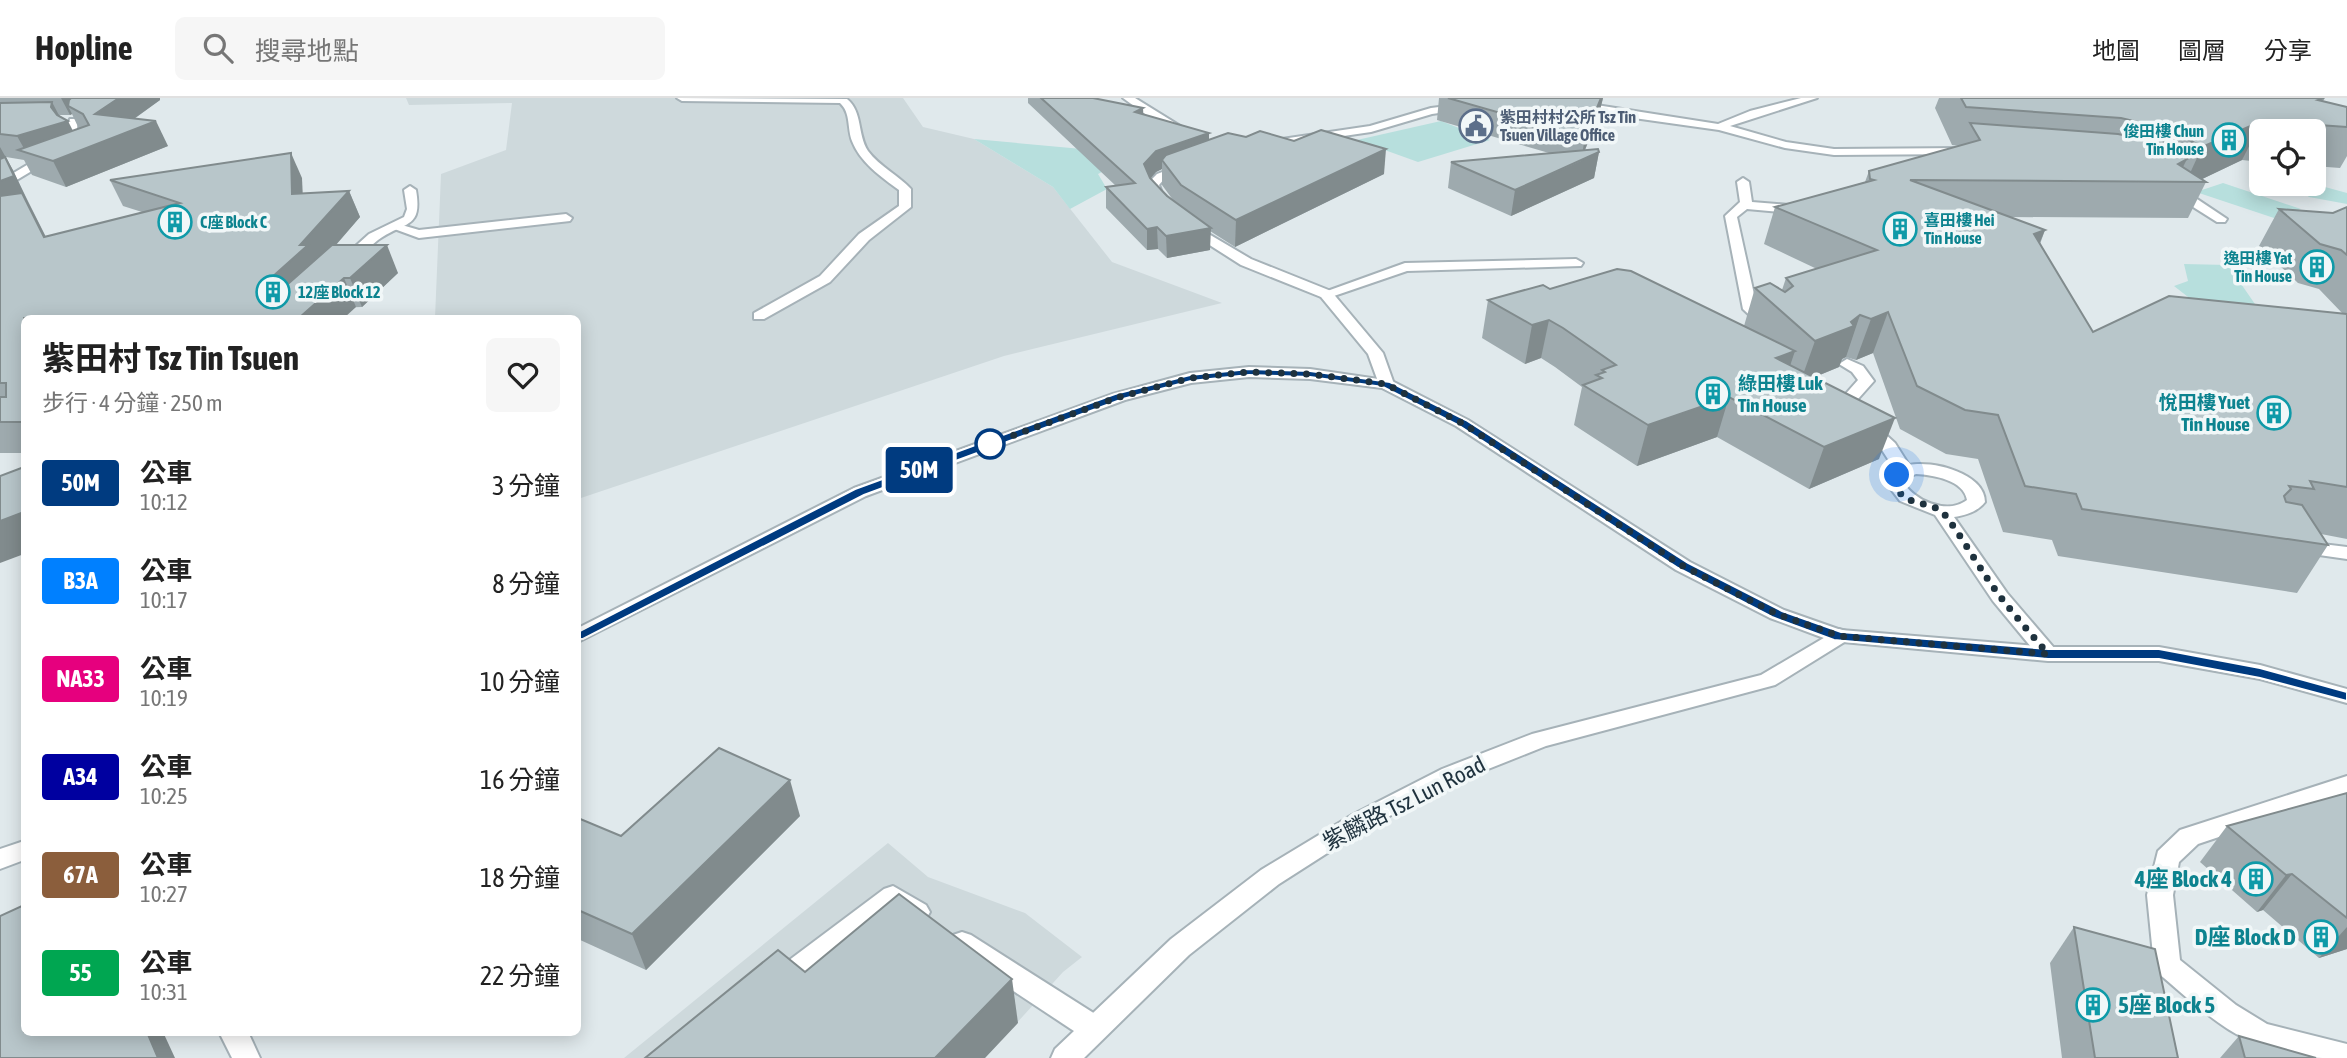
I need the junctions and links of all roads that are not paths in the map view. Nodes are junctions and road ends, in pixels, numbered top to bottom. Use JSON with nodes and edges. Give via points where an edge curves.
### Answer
{"nodes":[{"id":1,"x":682,"y":98,"type":"edge"},
{"id":2,"x":1128,"y":98,"type":"edge"},
{"id":3,"x":1812,"y":98,"type":"edge"},
{"id":4,"x":1588,"y":102,"type":"edge"},
{"id":5,"x":1475,"y":107,"type":"edge"},
{"id":6,"x":1565,"y":107,"type":"edge"},
{"id":7,"x":73,"y":119,"type":"edge"},
{"id":8,"x":1720,"y":127,"type":"junction"},
{"id":9,"x":1195,"y":135,"type":"edge"},
{"id":10,"x":1252,"y":146,"type":"edge"},
{"id":11,"x":85,"y":152,"type":"edge"},
{"id":12,"x":1981,"y":152,"type":"edge"},
{"id":13,"x":64,"y":157,"type":"edge"},
{"id":14,"x":1200,"y":162,"type":"edge"},
{"id":15,"x":12,"y":164,"type":"edge"},
{"id":16,"x":31,"y":167,"type":"junction"},
{"id":17,"x":1743,"y":182,"type":"dead end"},
{"id":18,"x":0,"y":186,"type":"edge"},
{"id":19,"x":2169,"y":187,"type":"edge"},
{"id":20,"x":410,"y":190,"type":"dead end"},
{"id":21,"x":1746,"y":205,"type":"junction"},
{"id":22,"x":1808,"y":210,"type":"edge"},
{"id":23,"x":566,"y":218,"type":"dead end"},
{"id":24,"x":2221,"y":219,"type":"dead end"},
{"id":25,"x":395,"y":227,"type":"junction"},
{"id":26,"x":1576,"y":263,"type":"dead end"},
{"id":27,"x":333,"y":274,"type":"edge"},
{"id":28,"x":1326,"y":295,"type":"junction"},
{"id":29,"x":759,"y":316,"type":"dead end"},
{"id":30,"x":1771,"y":326,"type":"edge"},
{"id":31,"x":1847,"y":364,"type":"edge"},
{"id":32,"x":1386,"y":384,"type":"junction"},
{"id":33,"x":1904,"y":471,"type":"junction"},
{"id":34,"x":1940,"y":510,"type":"junction"},
{"id":35,"x":2278,"y":544,"type":"edge"},
{"id":36,"x":2347,"y":553,"type":"edge"},
{"id":37,"x":581,"y":634,"type":"edge"},
{"id":38,"x":1839,"y":636,"type":"junction"},
{"id":39,"x":2048,"y":654,"type":"junction"},
{"id":40,"x":2347,"y":696,"type":"edge"},
{"id":41,"x":2347,"y":785,"type":"edge"},
{"id":42,"x":21,"y":852,"type":"edge"},
{"id":43,"x":0,"y":859,"type":"edge"},
{"id":44,"x":760,"y":998,"type":"edge"},
{"id":45,"x":1093,"y":1028,"type":"junction"},
{"id":46,"x":235,"y":1036,"type":"edge"},
{"id":47,"x":2347,"y":1057,"type":"edge"},
{"id":48,"x":246,"y":1058,"type":"edge"},
{"id":49,"x":1065,"y":1058,"type":"edge"}],
"edges":[{"from":1,"to":29,"type":"street","via":[[845,100],[851,107],[858,143],[881,172],[905,188],[905,207],[864,237],[825,279]]},
{"from":2,"to":9,"type":"street","via":[[1160,120]]},
{"from":3,"to":8,"type":"street","via":[[1784,108],[1742,114]]},
{"from":4,"to":6,"type":"street"},
{"from":4,"to":8,"type":"street"},
{"from":5,"to":10,"type":"street","via":[[1431,111],[1371,129]]},
{"from":7,"to":11,"type":"street","via":[[73,134],[94,148]]},
{"from":8,"to":12,"type":"street","via":[[1785,145],[1834,152]]},
{"from":13,"to":16,"type":"street"},
{"from":14,"to":28,"type":"street","via":[[1161,176],[1153,184],[1156,194],[1195,231],[1246,262]]},
{"from":15,"to":16,"type":"street"},
{"from":16,"to":18,"type":"street"},
{"from":17,"to":21,"type":"street"},
{"from":19,"to":24,"type":"street"},
{"from":20,"to":25,"type":"street","via":[[410,219]]},
{"from":21,"to":22,"type":"street"},
{"from":21,"to":30,"type":"street","via":[[1731,216],[1750,309]]},
{"from":23,"to":25,"type":"street","via":[[419,234]]},
{"from":25,"to":27,"type":"street","via":[[358,249]]},
{"from":26,"to":28,"type":"street","via":[[1405,267]]},
{"from":28,"to":32,"type":"street","via":[[1376,353]]},
{"from":31,"to":33,"type":"street","via":[[1866,381],[1850,398],[1855,416],[1889,447]]},
{"from":32,"to":37,"type":"street","via":[[1249,372],[1190,378],[1119,397],[860,492]]},
{"from":32,"to":38,"type":"street","via":[[1462,423],[1683,566],[1777,614]]},
{"from":33,"to":34,"type":"street","via":[[1894,480],[1902,495]]},
{"from":33,"to":34,"type":"street","via":[[1940,472],[1964,482],[1984,498],[1964,510]]},
{"from":34,"to":39,"type":"street","via":[[2000,597]]},
{"from":35,"to":36,"type":"street"},
{"from":38,"to":39,"type":"street"},
{"from":38,"to":45,"type":"street","name":"紫麟路 Tsz Lun Road","via":[[1768,680],[1541,740],[1450,775],[1360,821],[1247,894],[1180,947]]},
{"from":39,"to":40,"type":"street","via":[[2159,654]]},
{"from":41,"to":47,"type":"street","via":[[2189,837],[2167,858],[2160,895],[2167,965],[2225,1014],[2260,1035]]},
{"from":42,"to":43,"type":"street"},
{"from":44,"to":45,"type":"street","via":[[893,896]]},
{"from":45,"to":49,"type":"street","name":"紫麟路 Tsz Lun Road"},
{"from":46,"to":48,"type":"street"}]}
